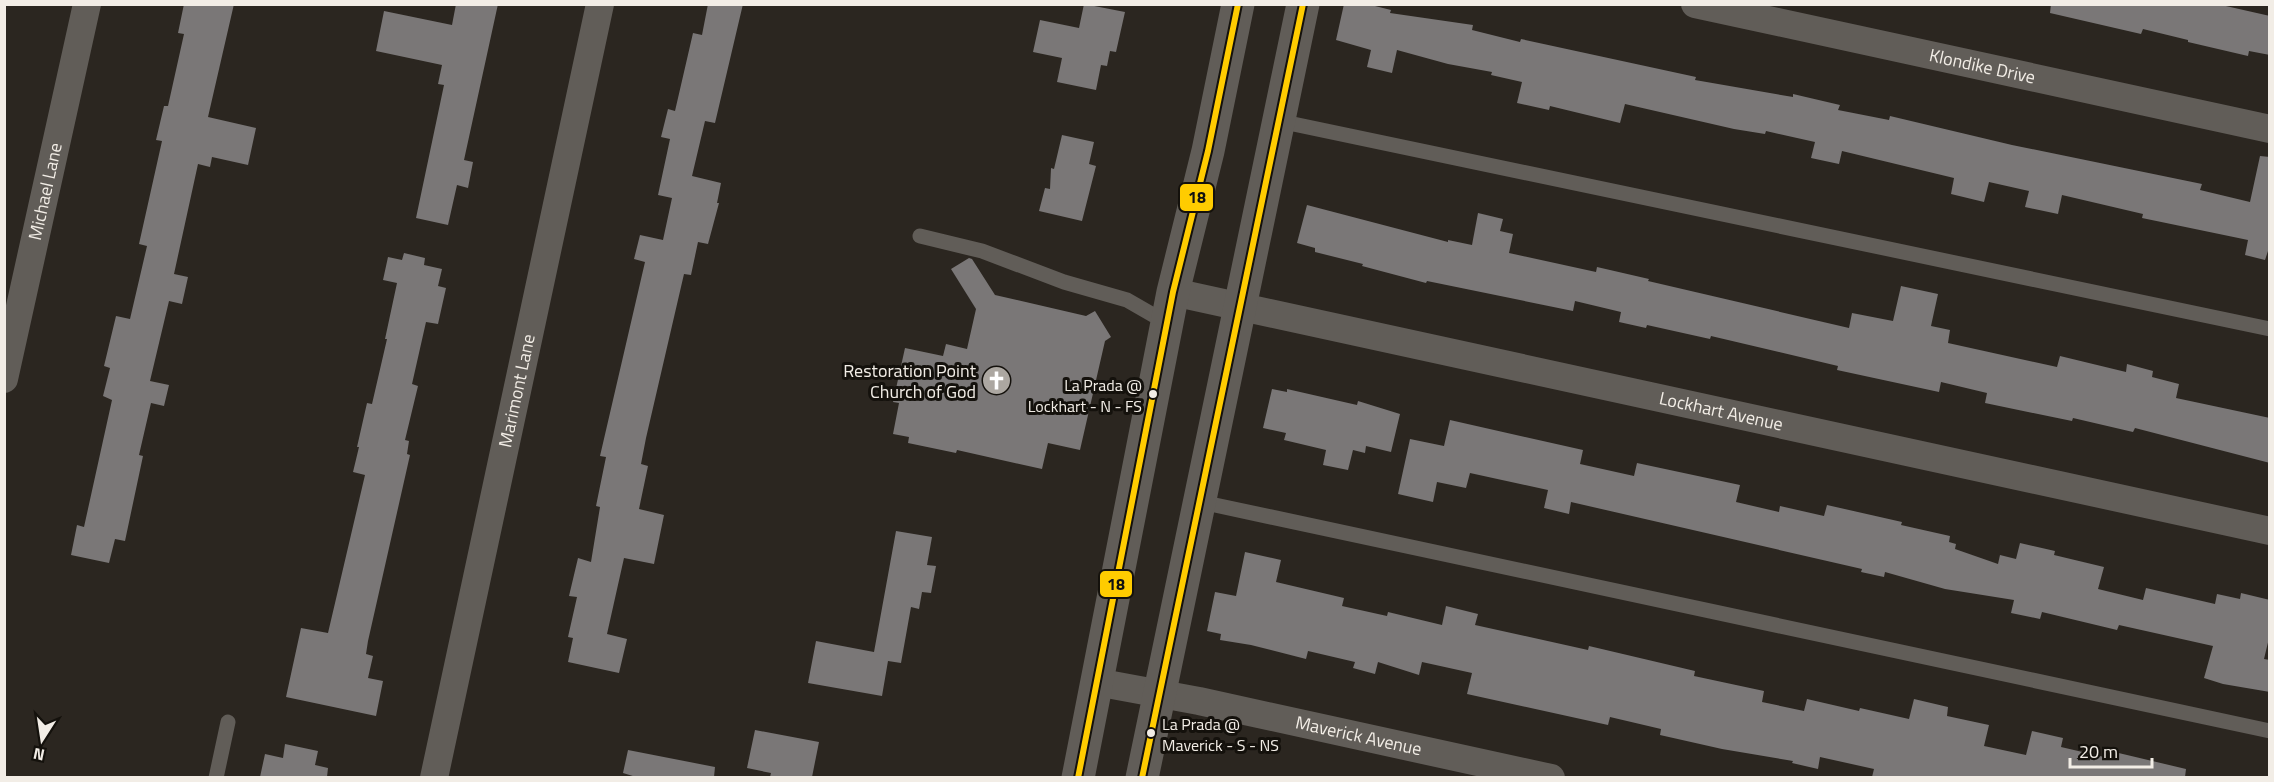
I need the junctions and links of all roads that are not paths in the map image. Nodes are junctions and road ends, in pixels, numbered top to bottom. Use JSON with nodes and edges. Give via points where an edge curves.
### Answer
{"nodes":[{"id":1,"x":87,"y":4,"type":"edge"},
{"id":2,"x":600,"y":4,"type":"edge"},
{"id":3,"x":1238,"y":4,"type":"edge"},
{"id":4,"x":1303,"y":4,"type":"edge"},
{"id":5,"x":1695,"y":4,"type":"edge"},
{"id":6,"x":1279,"y":121,"type":"junction"},
{"id":7,"x":2270,"y":129,"type":"edge"},
{"id":8,"x":920,"y":236,"type":"dead end"},
{"id":9,"x":1240,"y":307,"type":"junction"},
{"id":10,"x":1170,"y":308,"type":"junction"},
{"id":11,"x":2270,"y":329,"type":"edge"},
{"id":12,"x":4,"y":379,"type":"edge"},
{"id":13,"x":1201,"y":502,"type":"junction"},
{"id":14,"x":2270,"y":531,"type":"edge"},
{"id":15,"x":1096,"y":682,"type":"junction"},
{"id":16,"x":1160,"y":694,"type":"junction"},
{"id":17,"x":228,"y":722,"type":"dead end"},
{"id":18,"x":2270,"y":731,"type":"edge"},
{"id":19,"x":216,"y":777,"type":"edge"},
{"id":20,"x":434,"y":777,"type":"edge"},
{"id":21,"x":1078,"y":777,"type":"edge"},
{"id":22,"x":1142,"y":777,"type":"edge"},
{"id":23,"x":1551,"y":777,"type":"edge"}],
"edges":[{"from":1,"to":12,"type":"street","name":"Michael Lane"},
{"from":2,"to":20,"type":"street","name":"Marimont Lane"},
{"from":3,"to":10,"type":"main road"},
{"from":4,"to":6,"type":"main road"},
{"from":5,"to":7,"type":"street","name":"Klondike Drive"},
{"from":6,"to":9,"type":"main road"},
{"from":6,"to":11,"type":"lane"},
{"from":8,"to":10,"type":"lane","via":[[982,251],[1064,282]]},
{"from":9,"to":10,"type":"street","name":"Lockhart Avenue"},
{"from":9,"to":13,"type":"main road"},
{"from":9,"to":14,"type":"street","name":"Lockhart Avenue"},
{"from":10,"to":15,"type":"main road"},
{"from":13,"to":16,"type":"main road"},
{"from":13,"to":18,"type":"lane"},
{"from":15,"to":16,"type":"street","name":"Maverick Avenue"},
{"from":15,"to":21,"type":"main road"},
{"from":16,"to":22,"type":"main road"},
{"from":16,"to":23,"type":"street","name":"Maverick Avenue"},
{"from":17,"to":19,"type":"lane"}]}
